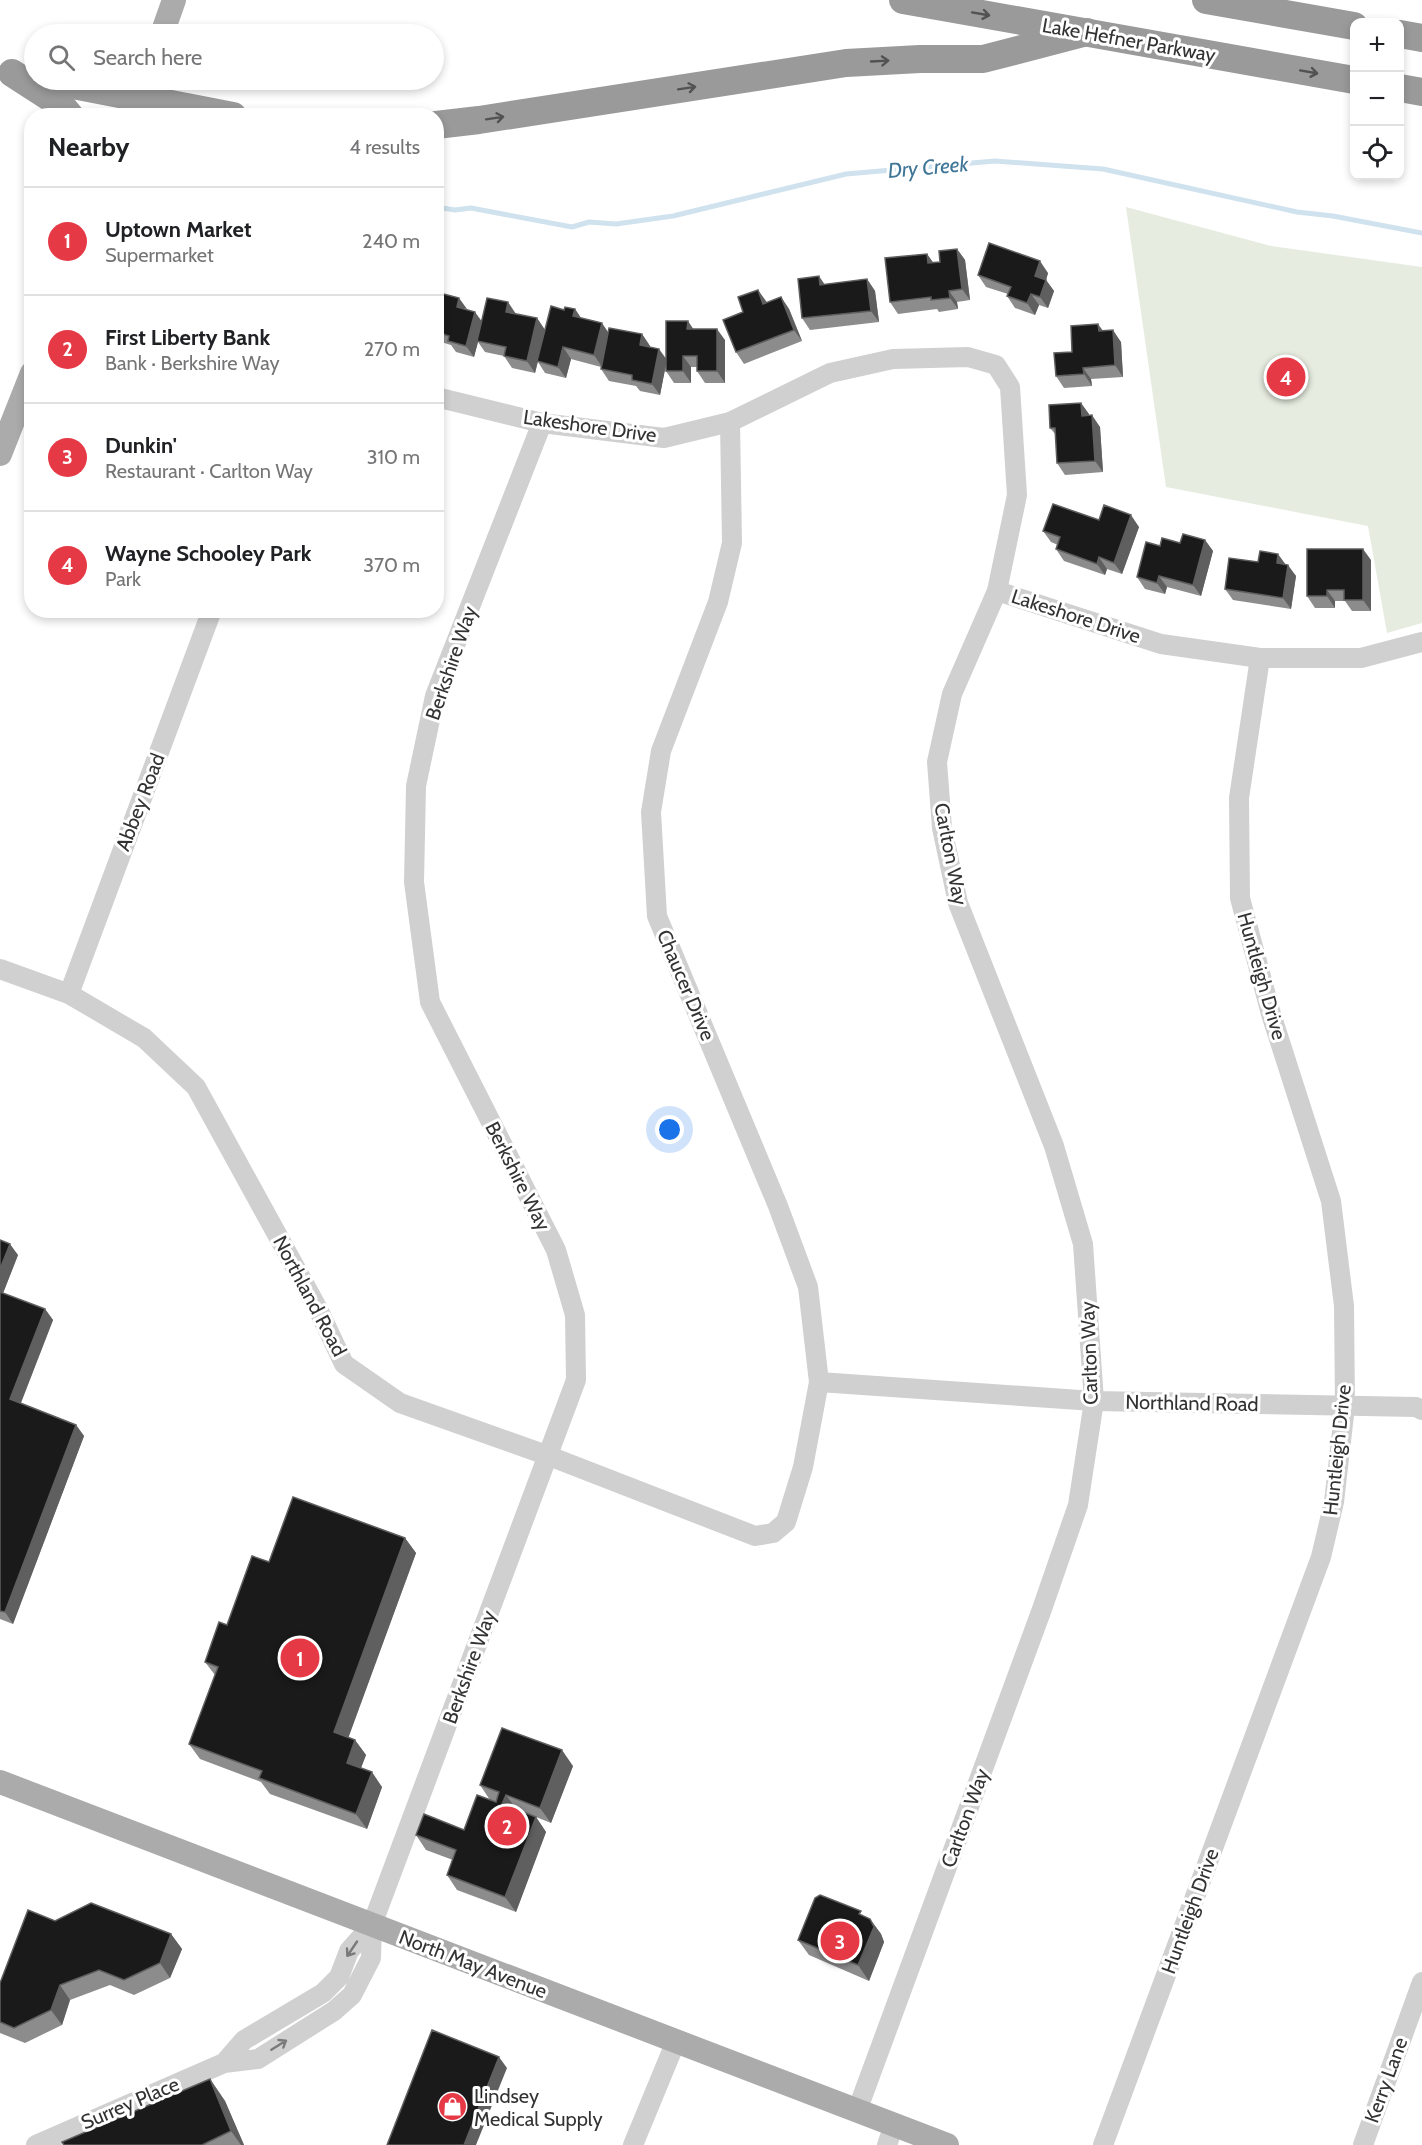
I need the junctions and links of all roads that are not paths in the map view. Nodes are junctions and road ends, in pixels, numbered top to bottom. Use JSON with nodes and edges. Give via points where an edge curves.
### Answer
{"nodes":[{"id":1,"x":174,"y":0,"type":"edge"},
{"id":2,"x":903,"y":0,"type":"edge"},
{"id":3,"x":1206,"y":0,"type":"edge"},
{"id":4,"x":1250,"y":0,"type":"edge"},
{"id":5,"x":1286,"y":14,"type":"junction"},
{"id":6,"x":166,"y":24,"type":"edge"},
{"id":7,"x":1350,"y":25,"type":"edge"},
{"id":8,"x":1087,"y":32,"type":"junction"},
{"id":9,"x":1404,"y":35,"type":"edge"},
{"id":10,"x":1422,"y":38,"type":"edge"},
{"id":11,"x":1350,"y":79,"type":"edge"},
{"id":12,"x":1404,"y":89,"type":"edge"},
{"id":13,"x":41,"y":90,"type":"edge"},
{"id":14,"x":99,"y":90,"type":"edge"},
{"id":15,"x":1422,"y":92,"type":"edge"},
{"id":16,"x":140,"y":98,"type":"edge"},
{"id":17,"x":63,"y":108,"type":"edge"},
{"id":18,"x":192,"y":108,"type":"edge"},
{"id":19,"x":444,"y":123,"type":"edge"},
{"id":20,"x":24,"y":393,"type":"edge"},
{"id":21,"x":444,"y":399,"type":"edge"},
{"id":22,"x":730,"y":422,"type":"junction"},
{"id":23,"x":542,"y":423,"type":"junction"},
{"id":24,"x":0,"y":454,"type":"edge"},
{"id":25,"x":997,"y":591,"type":"junction"},
{"id":26,"x":209,"y":618,"type":"edge"},
{"id":27,"x":1422,"y":642,"type":"edge"},
{"id":28,"x":1260,"y":658,"type":"junction"},
{"id":29,"x":0,"y":969,"type":"edge"},
{"id":30,"x":69,"y":994,"type":"junction"},
{"id":31,"x":819,"y":1382,"type":"junction"},
{"id":32,"x":1094,"y":1401,"type":"junction"},
{"id":33,"x":1345,"y":1406,"type":"junction"},
{"id":34,"x":1422,"y":1410,"type":"edge"},
{"id":35,"x":549,"y":1456,"type":"junction"},
{"id":36,"x":773,"y":1533,"type":"joint"},
{"id":37,"x":0,"y":1782,"type":"edge"},
{"id":38,"x":372,"y":1925,"type":"junction"},
{"id":39,"x":1422,"y":1982,"type":"edge"},
{"id":40,"x":676,"y":2041,"type":"junction"},
{"id":41,"x":857,"y":2111,"type":"junction"},
{"id":42,"x":890,"y":2135,"type":"edge"},
{"id":43,"x":36,"y":2145,"type":"edge"},
{"id":44,"x":633,"y":2145,"type":"edge"},
{"id":45,"x":947,"y":2145,"type":"edge"},
{"id":46,"x":1103,"y":2145,"type":"edge"},
{"id":47,"x":1363,"y":2145,"type":"edge"}],
"edges":[{"from":1,"to":6,"type":"main road"},
{"from":2,"to":8,"type":"highway","name":"Lake Hefner Parkway","one_way":true},
{"from":3,"to":5,"type":"highway"},
{"from":4,"to":5,"type":"highway"},
{"from":5,"to":7,"type":"highway"},
{"from":8,"to":11,"type":"highway","name":"Lake Hefner Parkway","one_way":true},
{"from":19,"to":8,"type":"highway","one_way":true,"via":[[846,63],[983,59]]},
{"from":9,"to":10,"type":"highway"},
{"from":12,"to":15,"type":"highway"},
{"from":13,"to":17,"type":"highway"},
{"from":14,"to":16,"type":"highway"},
{"from":16,"to":18,"type":"highway"},
{"from":20,"to":24,"type":"main road"},
{"from":21,"to":23,"type":"street","name":"Lakeshore Drive"},
{"from":22,"to":23,"type":"street","name":"Lakeshore Drive","via":[[664,438]]},
{"from":22,"to":25,"type":"street","name":"Lakeshore Drive","via":[[830,373],[893,359],[968,357],[996,365],[1010,387],[1017,495]]},
{"from":22,"to":31,"type":"street","name":"Chaucer Drive","via":[[732,543],[718,602],[661,751],[651,812],[657,916],[808,1287]]},
{"from":23,"to":35,"type":"street","name":"Berkshire Way","via":[[435,696],[416,786],[414,882],[430,1002],[556,1250],[575,1315],[576,1380]]},
{"from":25,"to":28,"type":"street","name":"Lakeshore Drive","via":[[1161,644]]},
{"from":25,"to":32,"type":"street","name":"Carlton Way","via":[[952,694],[937,762],[942,828],[958,903],[1054,1146],[1083,1244]]},
{"from":26,"to":30,"type":"street","name":"Abbey Road"},
{"from":27,"to":28,"type":"street","name":"Lakeshore Drive","via":[[1361,658]]},
{"from":28,"to":33,"type":"street","name":"Huntleigh Drive","via":[[1239,798],[1240,898],[1271,1014],[1331,1201],[1344,1306]]},
{"from":29,"to":30,"type":"street","name":"Northland Road"},
{"from":30,"to":35,"type":"street","name":"Northland Road","via":[[144,1038],[196,1087],[344,1364],[400,1402]]},
{"from":31,"to":32,"type":"street","name":"Northland Road"},
{"from":31,"to":36,"type":"street","name":"Chaucer Drive","via":[[803,1467],[786,1522]]},
{"from":32,"to":33,"type":"street","name":"Northland Road"},
{"from":32,"to":41,"type":"street","name":"Carlton Way","via":[[1078,1506]]},
{"from":33,"to":34,"type":"street","name":"Northland Road"},
{"from":33,"to":46,"type":"street","name":"Huntleigh Drive","via":[[1334,1502],[1321,1557]]},
{"from":35,"to":36,"type":"street","name":"Northland Road","via":[[755,1536]]},
{"from":35,"to":38,"type":"street","name":"Berkshire Way"},
{"from":37,"to":38,"type":"main road","name":"North May Avenue"},
{"from":38,"to":40,"type":"main road","name":"North May Avenue"},
{"from":38,"to":43,"type":"street","name":"Surrey Place","via":[[371,1958],[352,1995],[334,2011],[258,2059],[224,2063]]},
{"from":39,"to":47,"type":"street","name":"Kerry Lane"},
{"from":40,"to":41,"type":"main road","name":"North May Avenue"},
{"from":40,"to":44,"type":"street"},
{"from":41,"to":42,"type":"main road","name":"North May Avenue"},
{"from":42,"to":45,"type":"main road","name":"North May Avenue"}]}
